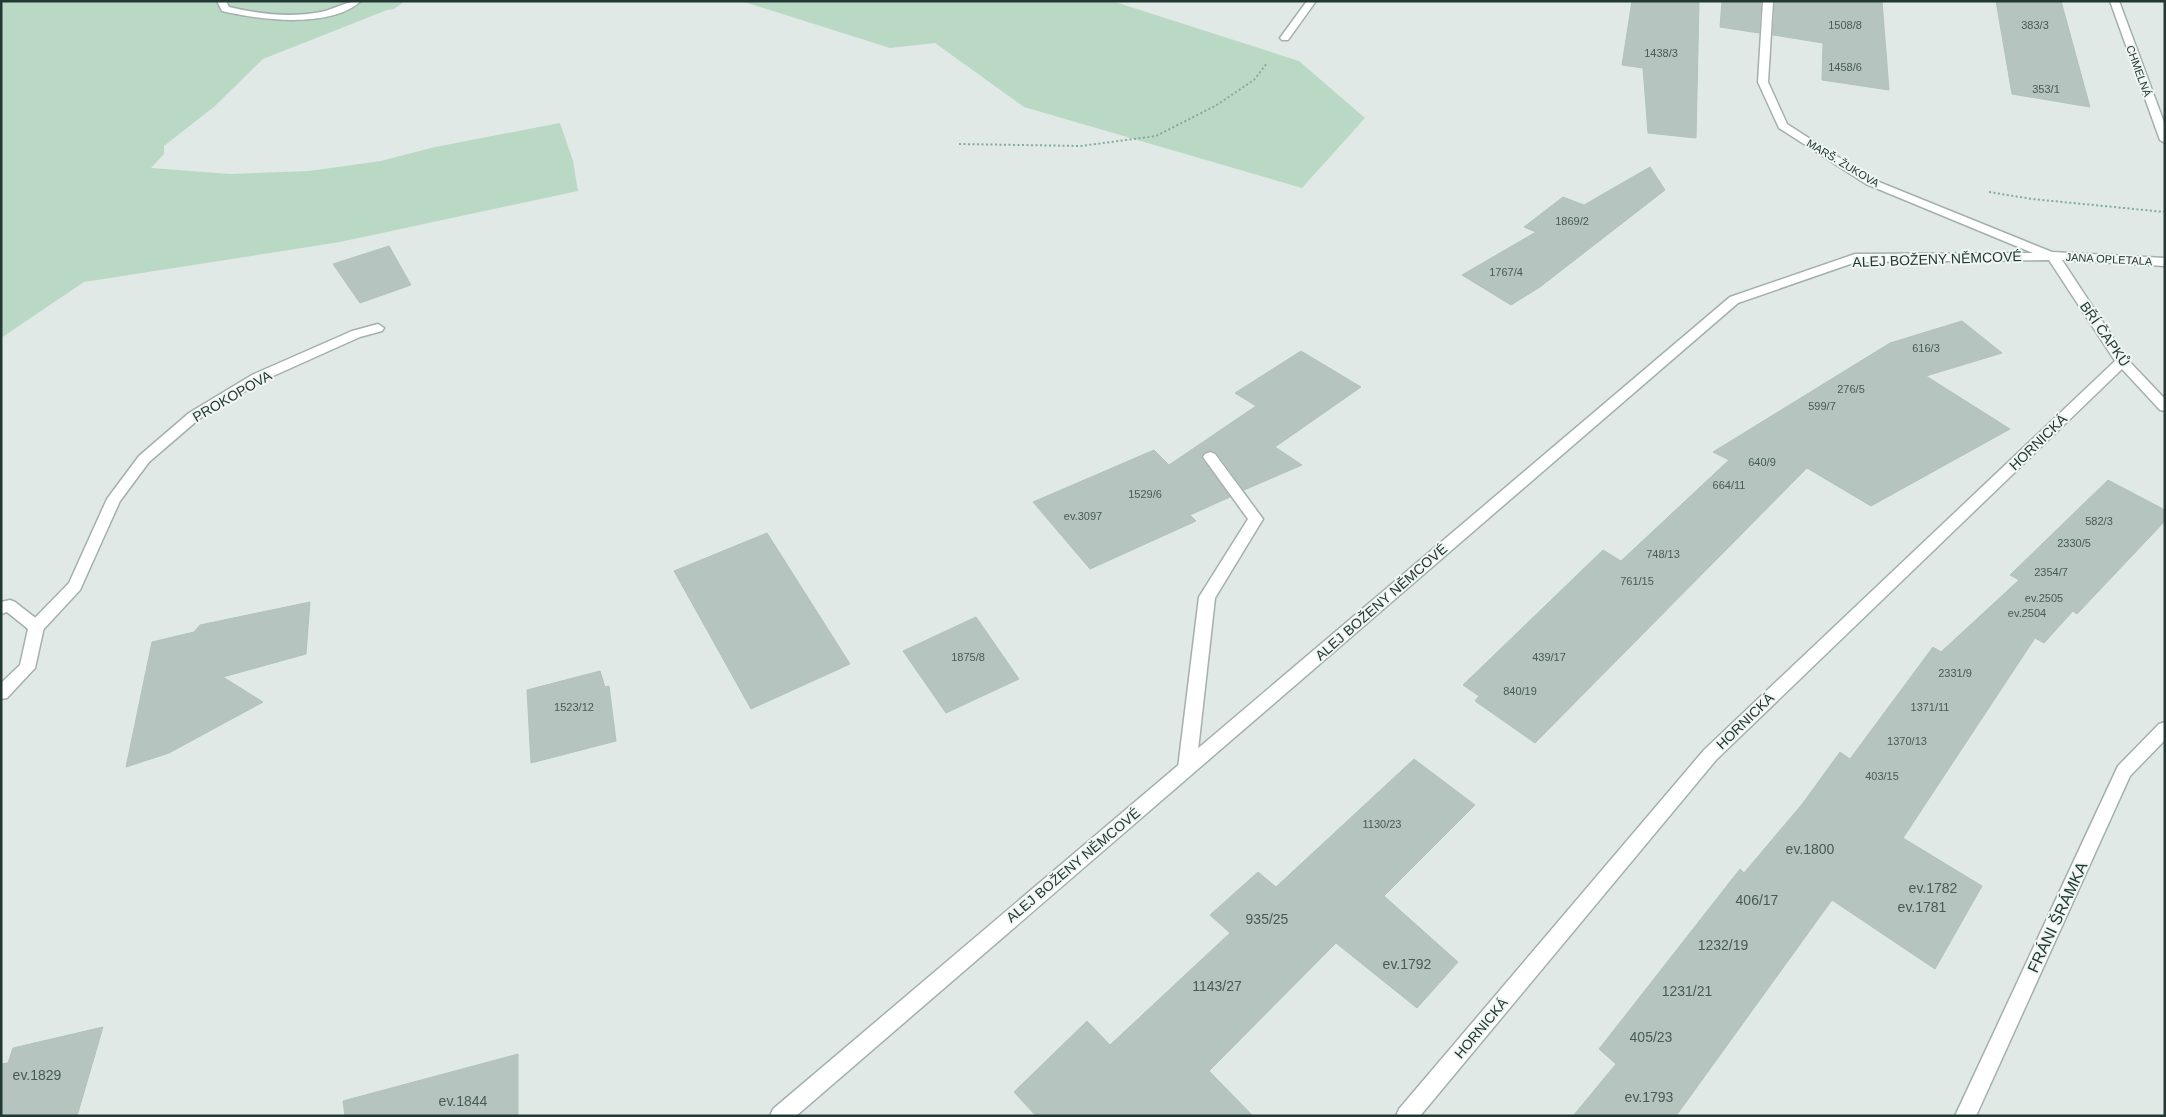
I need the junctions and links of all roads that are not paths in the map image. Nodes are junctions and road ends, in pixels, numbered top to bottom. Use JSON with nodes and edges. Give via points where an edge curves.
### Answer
{"nodes":[{"id":1,"x":221,"y":1,"type":"edge"},
{"id":2,"x":356,"y":1,"type":"edge"},
{"id":3,"x":1312,"y":1,"type":"edge"},
{"id":4,"x":1768,"y":1,"type":"edge"},
{"id":5,"x":2114,"y":1,"type":"edge"},
{"id":6,"x":1285,"y":38,"type":"road end"},
{"id":7,"x":2165,"y":140,"type":"edge"},
{"id":8,"x":2053,"y":256,"type":"junction"},
{"id":9,"x":2165,"y":262,"type":"edge"},
{"id":10,"x":378,"y":328,"type":"dead end"},
{"id":11,"x":2122,"y":362,"type":"junction"},
{"id":12,"x":2165,"y":406,"type":"edge"},
{"id":13,"x":1210,"y":456,"type":"dead end"},
{"id":14,"x":1,"y":608,"type":"edge"},
{"id":15,"x":36,"y":627,"type":"junction"},
{"id":16,"x":1,"y":693,"type":"edge"},
{"id":17,"x":2165,"y":729,"type":"edge"},
{"id":18,"x":1187,"y":768,"type":"junction"},
{"id":19,"x":780,"y":1116,"type":"edge"},
{"id":20,"x":1406,"y":1116,"type":"edge"},
{"id":21,"x":1965,"y":1116,"type":"edge"}],
"edges":[{"from":1,"to":2,"type":"street","via":[[225,9],[253,16],[289,19],[348,6]]},
{"from":3,"to":6,"type":"street"},
{"from":4,"to":8,"type":"street","name":"MARŠ. ŽUKOVA","via":[[1763,82],[1783,126],[1870,182]]},
{"from":5,"to":7,"type":"street","name":"CHMELNÁ"},
{"from":8,"to":9,"type":"street","name":"JANA OPLETALA"},
{"from":8,"to":11,"type":"street","name":"BŘÍ ČAPKŮ"},
{"from":8,"to":18,"type":"street","name":"ALEJ BOŽENY NĚMCOVÉ","via":[[1855,258],[1734,300]]},
{"from":10,"to":15,"type":"street","name":"PROKOPOVA","via":[[356,334],[257,378],[194,416],[144,459],[114,499],[75,586]]},
{"from":11,"to":12,"type":"street","name":"BŘÍ ČAPKŮ"},
{"from":11,"to":20,"type":"street","name":"HORNICKÁ","via":[[1710,755]]},
{"from":13,"to":18,"type":"street","via":[[1256,519],[1207,597]]},
{"from":14,"to":15,"type":"street","via":[[10,606]]},
{"from":15,"to":16,"type":"street","name":"PROKOPOVA","via":[[26,668]]},
{"from":17,"to":21,"type":"street","name":"FRÁNI ŠRÁMKA","via":[[2124,771]]},
{"from":18,"to":19,"type":"street","name":"ALEJ BOŽENY NĚMCOVÉ"}]}
